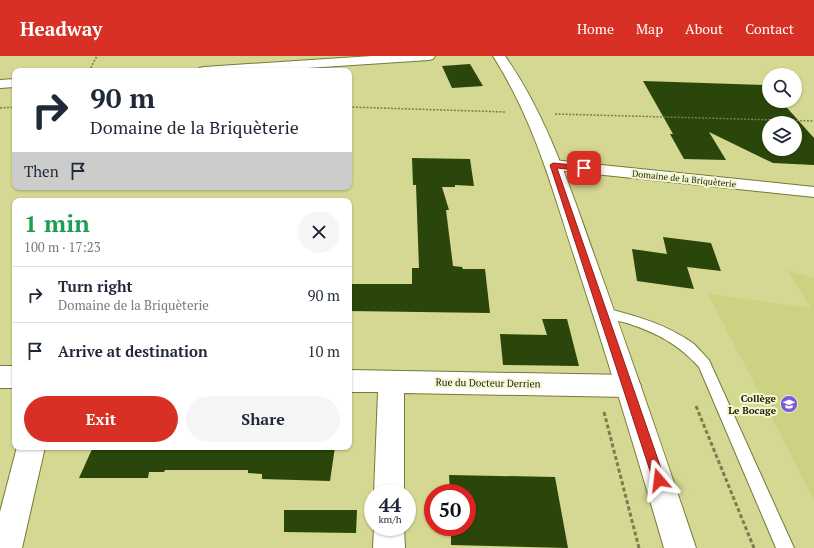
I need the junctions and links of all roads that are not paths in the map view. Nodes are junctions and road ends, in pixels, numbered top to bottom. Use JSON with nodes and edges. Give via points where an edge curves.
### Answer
{"nodes":[{"id":1,"x":429,"y":56,"type":"edge"},
{"id":2,"x":499,"y":56,"type":"edge"},
{"id":3,"x":249,"y":68,"type":"edge"},
{"id":4,"x":12,"y":83,"type":"edge"},
{"id":5,"x":0,"y":84,"type":"edge"},
{"id":6,"x":553,"y":165,"type":"junction"},
{"id":7,"x":814,"y":192,"type":"edge"},
{"id":8,"x":604,"y":313,"type":"junction"},
{"id":9,"x":0,"y":377,"type":"edge"},
{"id":10,"x":12,"y":378,"type":"edge"},
{"id":11,"x":352,"y":381,"type":"edge"},
{"id":12,"x":391,"y":382,"type":"junction"},
{"id":13,"x":628,"y":386,"type":"junction"},
{"id":14,"x":31,"y":450,"type":"edge"},
{"id":15,"x":389,"y":484,"type":"edge"},
{"id":16,"x":389,"y":536,"type":"edge"},
{"id":17,"x":6,"y":548,"type":"edge"},
{"id":18,"x":389,"y":548,"type":"edge"},
{"id":19,"x":680,"y":548,"type":"edge"},
{"id":20,"x":785,"y":548,"type":"edge"}],
"edges":[{"from":1,"to":3,"type":"street"},
{"from":2,"to":6,"type":"street","via":[[532,113]]},
{"from":4,"to":5,"type":"street"},
{"from":6,"to":7,"type":"street","name":"Domaine de la Briquèterie"},
{"from":6,"to":8,"type":"street"},
{"from":8,"to":13,"type":"street"},
{"from":8,"to":20,"type":"lane","via":[[624,317],[670,337],[690,349],[704,364]]},
{"from":9,"to":10,"type":"street"},
{"from":11,"to":12,"type":"street","name":"Rue du Docteur Derrien"},
{"from":12,"to":13,"type":"street","name":"Rue du Docteur Derrien"},
{"from":12,"to":15,"type":"street"},
{"from":13,"to":19,"type":"street"},
{"from":14,"to":17,"type":"street"},
{"from":16,"to":18,"type":"street"}]}
